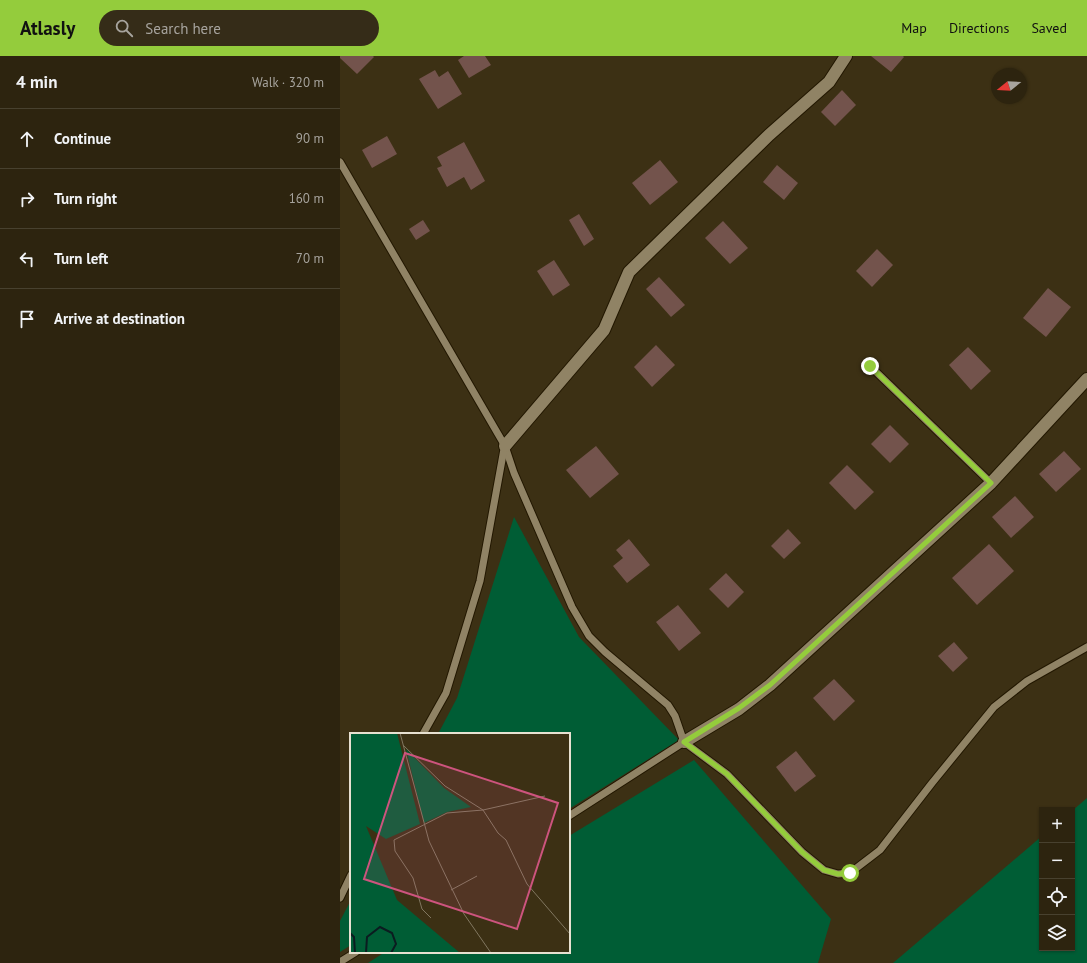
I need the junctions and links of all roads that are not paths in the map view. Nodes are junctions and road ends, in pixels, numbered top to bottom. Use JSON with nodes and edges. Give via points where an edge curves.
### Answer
{"nodes":[{"id":1,"x":846,"y":56,"type":"edge"},
{"id":2,"x":340,"y":162,"type":"edge"},
{"id":3,"x":870,"y":366,"type":"dead end"},
{"id":4,"x":1087,"y":379,"type":"edge"},
{"id":5,"x":505,"y":446,"type":"junction"},
{"id":6,"x":991,"y":483,"type":"junction"},
{"id":7,"x":1087,"y":647,"type":"edge"},
{"id":8,"x":424,"y":733,"type":"edge"},
{"id":9,"x":684,"y":742,"type":"junction"},
{"id":10,"x":570,"y":815,"type":"edge"},
{"id":11,"x":350,"y":877,"type":"edge"},
{"id":12,"x":340,"y":898,"type":"edge"},
{"id":13,"x":354,"y":953,"type":"edge"},
{"id":14,"x":340,"y":962,"type":"edge"}],
"edges":[{"from":1,"to":5,"type":"street","via":[[829,82],[769,135],[629,272],[604,330]]},
{"from":2,"to":5,"type":"lane"},
{"from":3,"to":6,"type":"lane"},
{"from":4,"to":6,"type":"street"},
{"from":5,"to":8,"type":"lane","via":[[480,581],[446,693]]},
{"from":5,"to":9,"type":"lane","via":[[514,474],[572,607],[589,636],[668,704]]},
{"from":6,"to":9,"type":"street","via":[[770,685],[739,708]]},
{"from":7,"to":9,"type":"lane","via":[[1027,681],[994,707],[880,850],[850,873],[838,874],[824,870],[802,852],[727,774]]},
{"from":9,"to":10,"type":"lane"},
{"from":11,"to":12,"type":"lane"},
{"from":13,"to":14,"type":"lane"}]}
